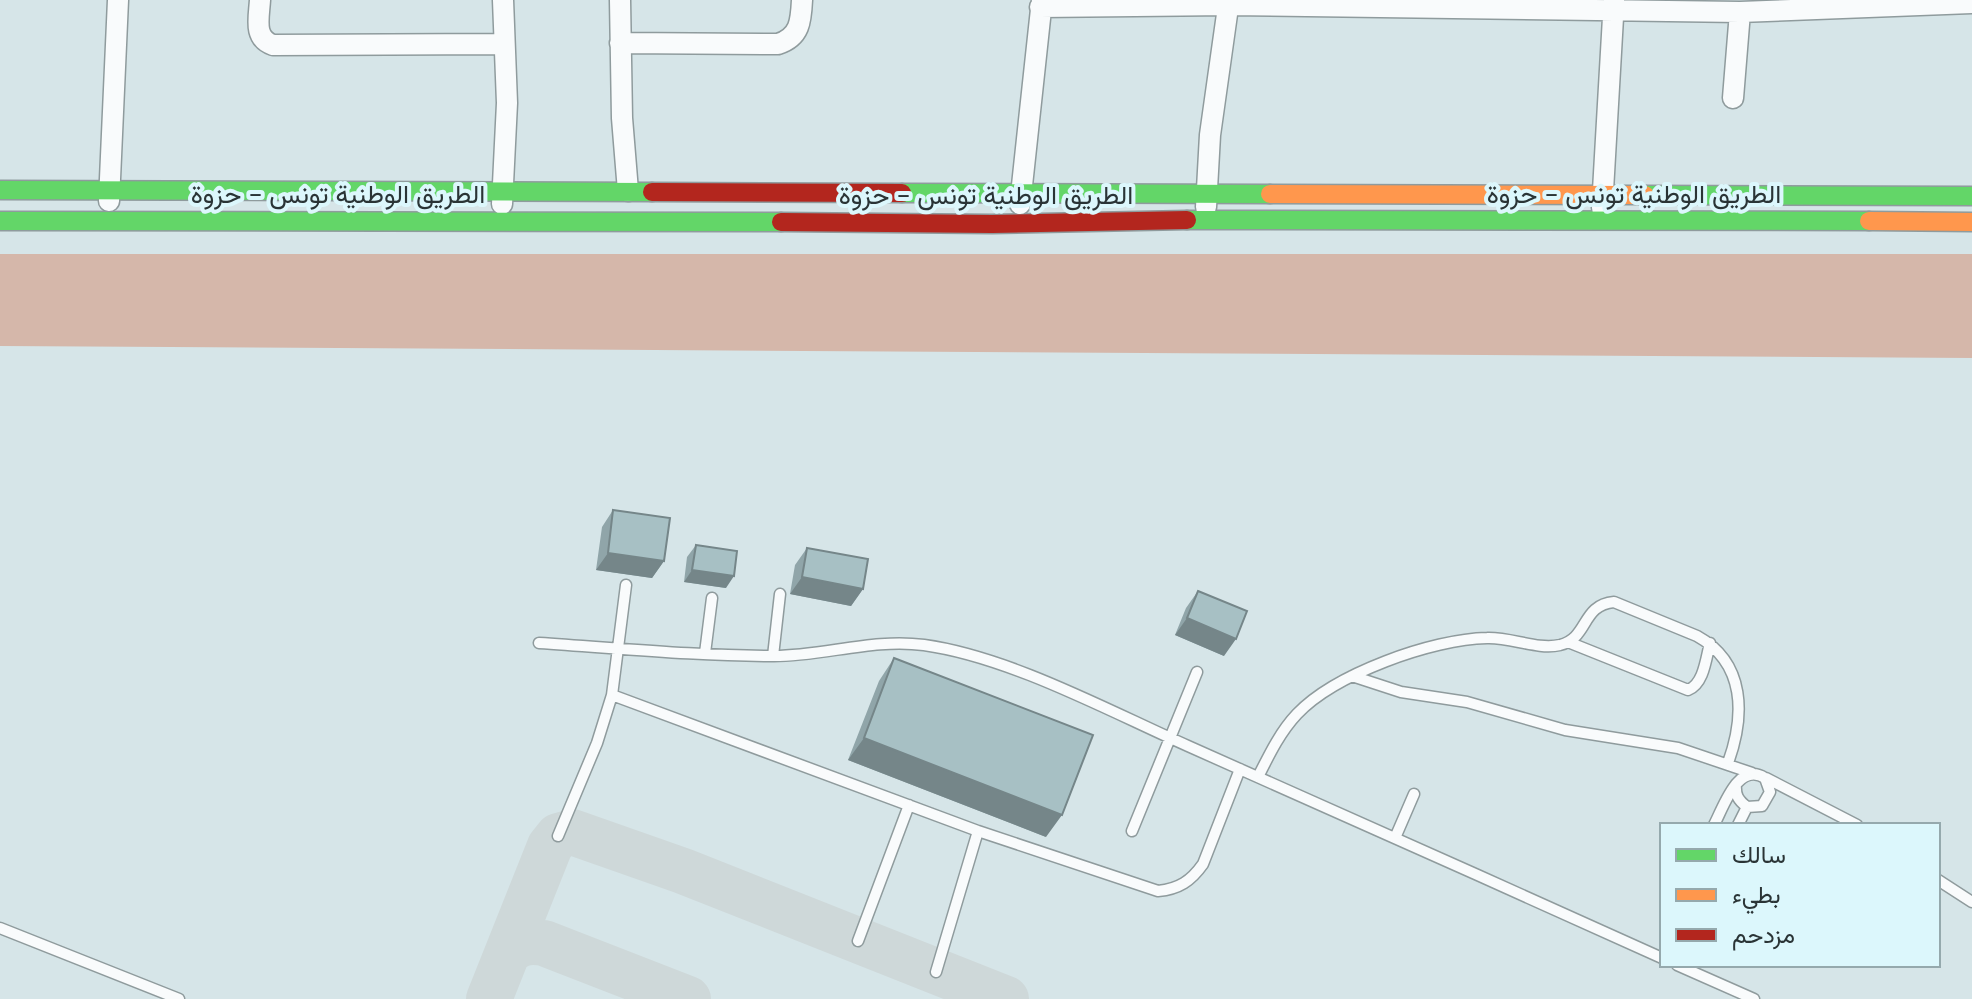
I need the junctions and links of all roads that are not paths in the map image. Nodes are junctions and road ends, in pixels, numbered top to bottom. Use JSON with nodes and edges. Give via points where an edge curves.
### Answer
{"nodes":[{"id":1,"x":118,"y":0,"type":"edge"},
{"id":2,"x":260,"y":0,"type":"edge"},
{"id":3,"x":503,"y":0,"type":"edge"},
{"id":4,"x":620,"y":0,"type":"edge"},
{"id":5,"x":802,"y":0,"type":"edge"},
{"id":6,"x":1229,"y":3,"type":"edge"},
{"id":7,"x":1972,"y":3,"type":"edge"},
{"id":8,"x":1041,"y":4,"type":"edge"},
{"id":9,"x":1436,"y":4,"type":"edge"},
{"id":10,"x":1614,"y":5,"type":"edge"},
{"id":11,"x":1740,"y":12,"type":"junction"},
{"id":12,"x":620,"y":43,"type":"junction"},
{"id":13,"x":504,"y":44,"type":"junction"},
{"id":14,"x":1733,"y":98,"type":"dead end"},
{"id":15,"x":503,"y":189,"type":"junction"},
{"id":16,"x":0,"y":190,"type":"edge"},
{"id":17,"x":109,"y":190,"type":"junction"},
{"id":18,"x":628,"y":191,"type":"junction"},
{"id":19,"x":1603,"y":193,"type":"junction"},
{"id":20,"x":1021,"y":194,"type":"junction"},
{"id":21,"x":1207,"y":195,"type":"junction"},
{"id":22,"x":1972,"y":196,"type":"edge"},
{"id":23,"x":501,"y":220,"type":"junction"},
{"id":24,"x":1205,"y":220,"type":"junction"},
{"id":25,"x":1602,"y":220,"type":"junction"},
{"id":26,"x":0,"y":221,"type":"edge"},
{"id":27,"x":108,"y":221,"type":"junction"},
{"id":28,"x":1972,"y":222,"type":"edge"},
{"id":29,"x":1019,"y":224,"type":"junction"},
{"id":30,"x":626,"y":585,"type":"dead end"},
{"id":31,"x":780,"y":594,"type":"dead end"},
{"id":32,"x":712,"y":598,"type":"dead end"},
{"id":33,"x":1568,"y":642,"type":"junction"},
{"id":34,"x":539,"y":643,"type":"dead end"},
{"id":35,"x":1710,"y":643,"type":"junction"},
{"id":36,"x":620,"y":649,"type":"junction"},
{"id":37,"x":705,"y":653,"type":"junction"},
{"id":38,"x":773,"y":656,"type":"junction"},
{"id":39,"x":1197,"y":672,"type":"dead end"},
{"id":40,"x":1352,"y":676,"type":"junction"},
{"id":41,"x":612,"y":695,"type":"junction"},
{"id":42,"x":1170,"y":738,"type":"junction"},
{"id":43,"x":1728,"y":763,"type":"junction"},
{"id":44,"x":1240,"y":769,"type":"junction"},
{"id":45,"x":1752,"y":773,"type":"junction"},
{"id":46,"x":1258,"y":777,"type":"junction"},
{"id":47,"x":1765,"y":778,"type":"junction"},
{"id":48,"x":1736,"y":784,"type":"junction"},
{"id":49,"x":1414,"y":794,"type":"dead end"},
{"id":50,"x":909,"y":805,"type":"junction"},
{"id":51,"x":1747,"y":807,"type":"junction"},
{"id":52,"x":1715,"y":823,"type":"edge"},
{"id":53,"x":1739,"y":823,"type":"edge"},
{"id":54,"x":1851,"y":823,"type":"edge"},
{"id":55,"x":978,"y":831,"type":"junction"},
{"id":56,"x":1132,"y":831,"type":"dead end"},
{"id":57,"x":558,"y":836,"type":"dead end"},
{"id":58,"x":1395,"y":838,"type":"junction"},
{"id":59,"x":1940,"y":881,"type":"edge"},
{"id":60,"x":1972,"y":902,"type":"edge"},
{"id":61,"x":0,"y":928,"type":"edge"},
{"id":62,"x":858,"y":941,"type":"dead end"},
{"id":63,"x":1660,"y":957,"type":"edge"},
{"id":64,"x":1682,"y":967,"type":"edge"},
{"id":65,"x":936,"y":972,"type":"dead end"},
{"id":66,"x":179,"y":999,"type":"edge"},
{"id":67,"x":1754,"y":999,"type":"edge"}],
"edges":[{"from":1,"to":17,"type":"street"},
{"from":2,"to":13,"type":"street","via":[[259,36],[273,45]]},
{"from":3,"to":13,"type":"street"},
{"from":4,"to":12,"type":"street"},
{"from":5,"to":12,"type":"street","via":[[798,30],[778,44]]},
{"from":6,"to":8,"type":"street"},
{"from":6,"to":9,"type":"street"},
{"from":6,"to":21,"type":"street"},
{"from":7,"to":11,"type":"street"},
{"from":8,"to":20,"type":"street"},
{"from":9,"to":10,"type":"street"},
{"from":10,"to":11,"type":"street"},
{"from":10,"to":19,"type":"street"},
{"from":11,"to":14,"type":"street"},
{"from":12,"to":18,"type":"street"},
{"from":13,"to":15,"type":"street"},
{"from":15,"to":17,"type":"main road","name":"الطريق الوطنية تونس - حزوة"},
{"from":15,"to":18,"type":"main road","name":"الطريق الوطنية تونس - حزوة"},
{"from":15,"to":23,"type":"street"},
{"from":16,"to":17,"type":"main road","name":"الطريق الوطنية تونس - حزوة"},
{"from":17,"to":27,"type":"street"},
{"from":18,"to":20,"type":"main road","name":"الطريق الوطنية تونس - حزوة"},
{"from":19,"to":21,"type":"main road","name":"الطريق الوطنية تونس - حزوة"},
{"from":19,"to":22,"type":"main road","name":"الطريق الوطنية تونس - حزوة"},
{"from":19,"to":25,"type":"street"},
{"from":20,"to":21,"type":"main road","name":"الطريق الوطنية تونس - حزوة"},
{"from":20,"to":29,"type":"street"},
{"from":21,"to":24,"type":"street"},
{"from":23,"to":27,"type":"main road","name":"الطريق الوطنية تونس - حزوة"},
{"from":23,"to":29,"type":"main road","name":"الطريق الوطنية تونس - حزوة"},
{"from":24,"to":25,"type":"main road","name":"الطريق الوطنية تونس - حزوة"},
{"from":24,"to":29,"type":"main road","name":"الطريق الوطنية تونس - حزوة"},
{"from":25,"to":28,"type":"main road","name":"الطريق الوطنية تونس - حزوة"},
{"from":26,"to":27,"type":"main road","name":"الطريق الوطنية تونس - حزوة"},
{"from":30,"to":36,"type":"lane"},
{"from":31,"to":38,"type":"lane"},
{"from":32,"to":37,"type":"lane"},
{"from":33,"to":35,"type":"lane","via":[[1595,608],[1614,602]]},
{"from":33,"to":35,"type":"lane","via":[[1688,690],[1699,681]]},
{"from":33,"to":40,"type":"lane","via":[[1545,646],[1465,639]]},
{"from":34,"to":36,"type":"lane"},
{"from":35,"to":43,"type":"lane","via":[[1729,664],[1737,691],[1738,720]]},
{"from":36,"to":37,"type":"lane"},
{"from":36,"to":41,"type":"lane"},
{"from":37,"to":38,"type":"lane"},
{"from":38,"to":42,"type":"lane","via":[[922,645],[1013,670]]},
{"from":39,"to":42,"type":"lane"},
{"from":40,"to":43,"type":"lane","via":[[1565,730],[1652,742]]},
{"from":40,"to":46,"type":"lane","via":[[1296,715]]},
{"from":41,"to":50,"type":"lane"},
{"from":41,"to":57,"type":"lane"},
{"from":42,"to":44,"type":"lane"},
{"from":42,"to":56,"type":"lane"},
{"from":43,"to":45,"type":"lane"},
{"from":44,"to":46,"type":"lane"},
{"from":44,"to":55,"type":"lane","via":[[1203,864],[1195,876],[1172,890],[1145,889]]},
{"from":45,"to":47,"type":"lane"},
{"from":45,"to":48,"type":"lane"},
{"from":46,"to":58,"type":"lane"},
{"from":47,"to":51,"type":"lane","via":[[1768,800]]},
{"from":47,"to":54,"type":"lane"},
{"from":48,"to":51,"type":"lane","via":[[1739,802]]},
{"from":48,"to":52,"type":"lane"},
{"from":49,"to":58,"type":"lane"},
{"from":50,"to":55,"type":"lane"},
{"from":50,"to":62,"type":"lane"},
{"from":51,"to":53,"type":"lane"},
{"from":55,"to":65,"type":"lane"},
{"from":58,"to":63,"type":"lane"},
{"from":59,"to":60,"type":"lane"},
{"from":61,"to":66,"type":"lane"},
{"from":64,"to":67,"type":"lane"}]}
